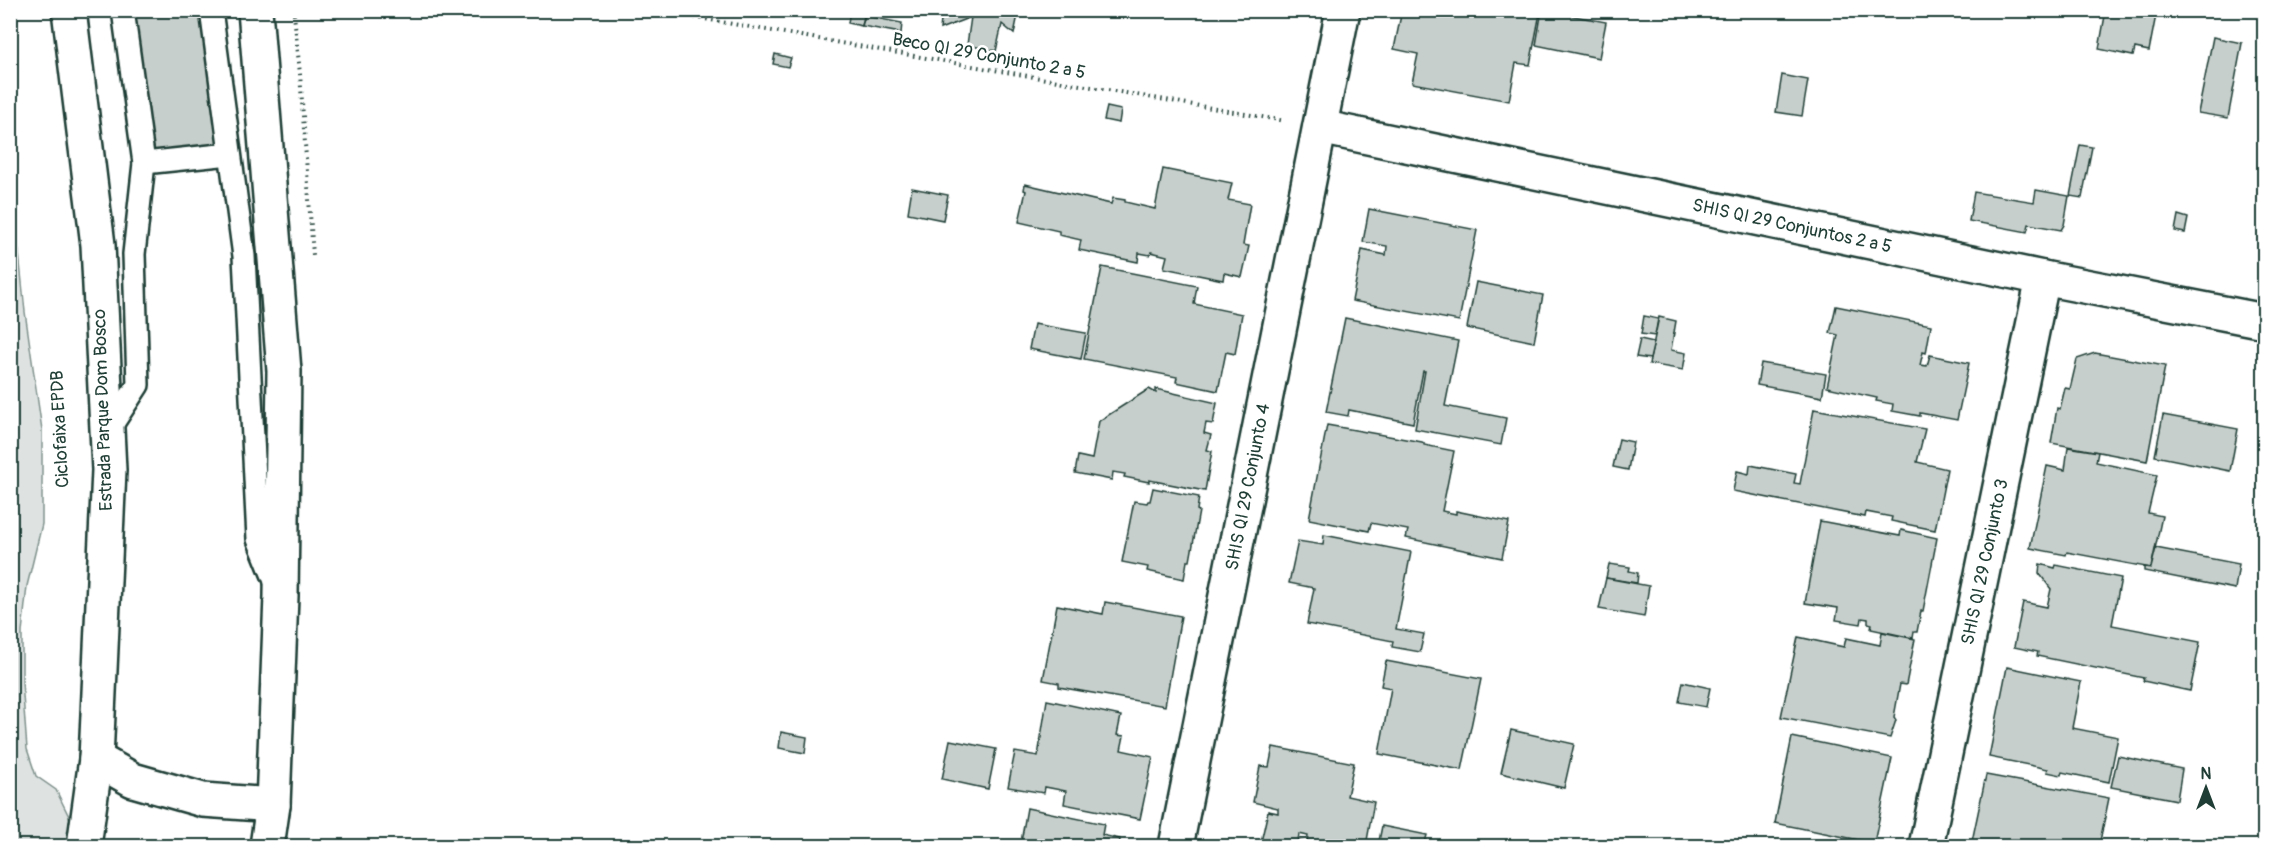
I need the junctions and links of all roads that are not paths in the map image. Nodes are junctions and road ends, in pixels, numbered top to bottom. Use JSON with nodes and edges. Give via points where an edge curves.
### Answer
{"nodes":[{"id":1,"x":69,"y":10,"type":"edge"},
{"id":2,"x":123,"y":10,"type":"edge"},
{"id":3,"x":211,"y":10,"type":"edge"},
{"id":4,"x":255,"y":10,"type":"edge"},
{"id":5,"x":1343,"y":10,"type":"edge"},
{"id":6,"x":1320,"y":127,"type":"junction"},
{"id":7,"x":230,"y":154,"type":"junction"},
{"id":8,"x":144,"y":163,"type":"junction"},
{"id":9,"x":2043,"y":278,"type":"junction"},
{"id":10,"x":2265,"y":321,"type":"edge"},
{"id":11,"x":106,"y":434,"type":"junction"},
{"id":12,"x":281,"y":596,"type":"junction"},
{"id":13,"x":96,"y":759,"type":"junction"},
{"id":14,"x":273,"y":805,"type":"junction"},
{"id":15,"x":84,"y":846,"type":"edge"},
{"id":16,"x":267,"y":846,"type":"edge"},
{"id":17,"x":1176,"y":846,"type":"edge"},
{"id":18,"x":1926,"y":846,"type":"edge"}],
"edges":[{"from":1,"to":11,"type":"street","name":"Estrada Parque Dom Bosco","via":[[98,245]]},
{"from":2,"to":8,"type":"lane"},
{"from":3,"to":7,"type":"lane"},
{"from":4,"to":12,"type":"street","via":[[284,371]]},
{"from":5,"to":6,"type":"street","name":"SHIS QI 29 Conjunto 4"},
{"from":6,"to":9,"type":"street","name":"SHIS QI 29 Conjuntos 2 a 5"},
{"from":6,"to":17,"type":"street","name":"SHIS QI 29 Conjunto 4"},
{"from":7,"to":8,"type":"lane"},
{"from":7,"to":12,"type":"lane","via":[[244,256],[258,539]]},
{"from":8,"to":11,"type":"lane","via":[[134,254],[138,385]]},
{"from":9,"to":10,"type":"street","name":"SHIS QI 29 Conjuntos 2 a 5"},
{"from":9,"to":18,"type":"street","name":"SHIS QI 29 Conjunto 3"},
{"from":11,"to":13,"type":"street","name":"Estrada Parque Dom Bosco","via":[[109,470]]},
{"from":12,"to":14,"type":"street"},
{"from":13,"to":14,"type":"street","via":[[133,780],[203,800]]},
{"from":13,"to":15,"type":"street","name":"Estrada Parque Dom Bosco"},
{"from":14,"to":16,"type":"street"}]}
